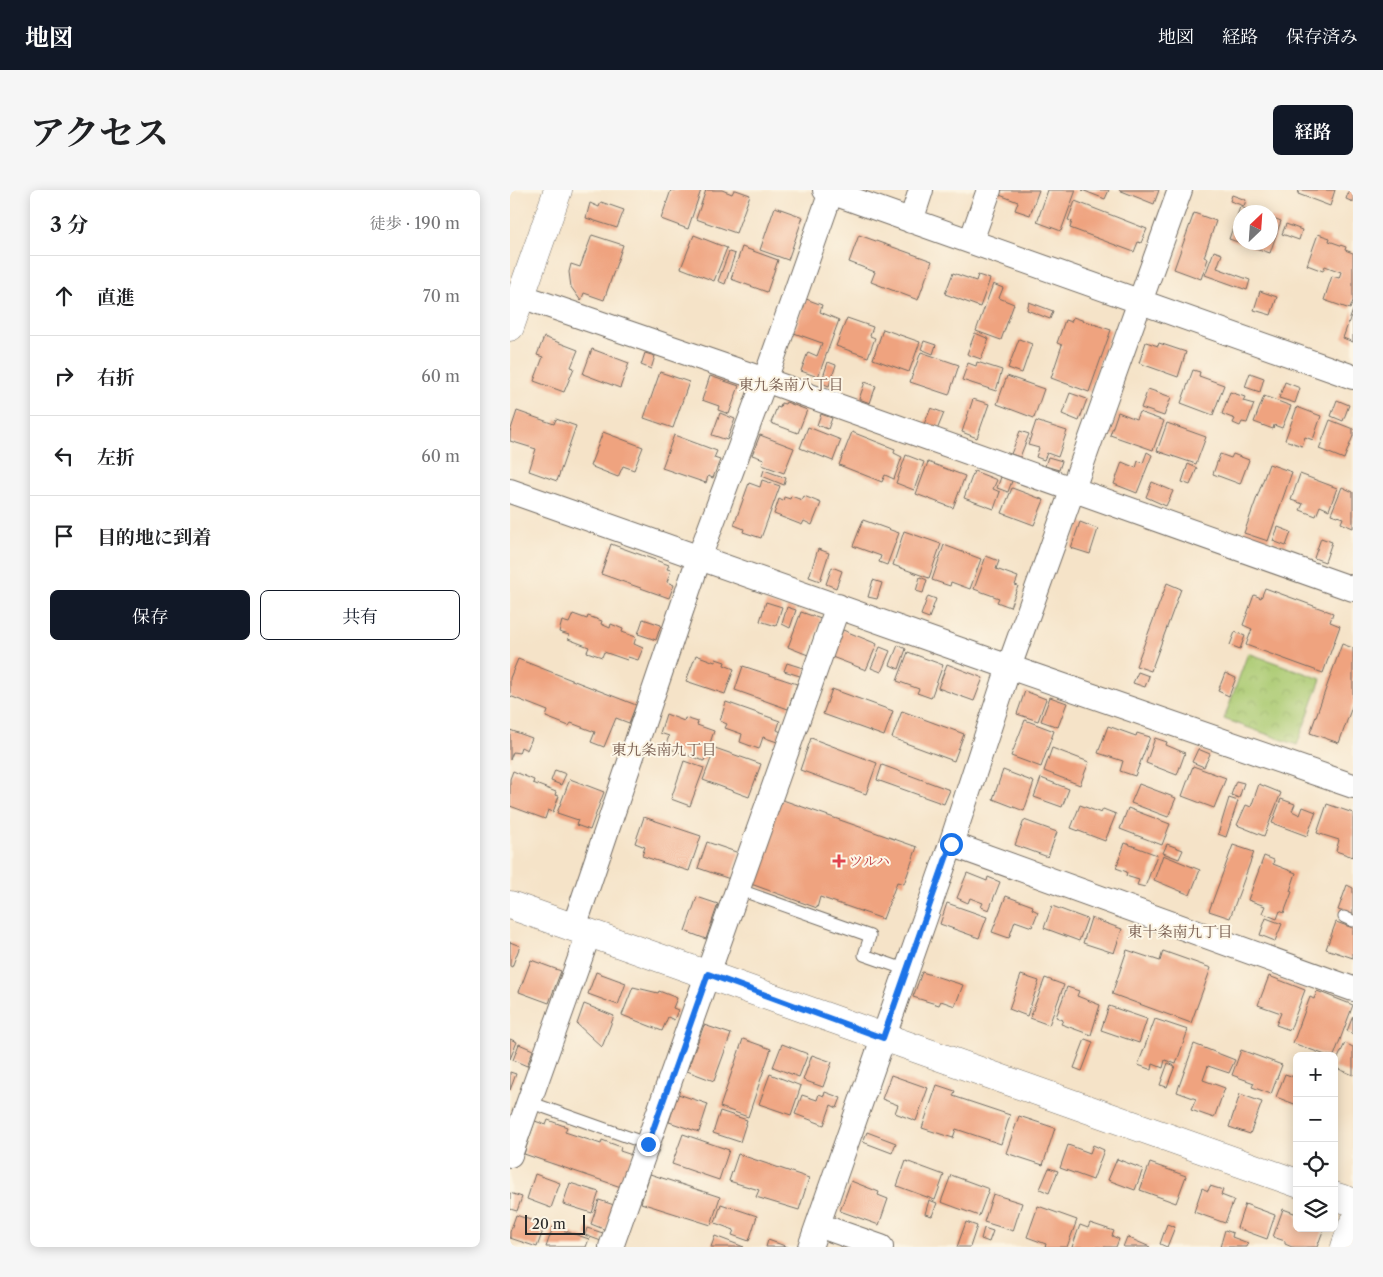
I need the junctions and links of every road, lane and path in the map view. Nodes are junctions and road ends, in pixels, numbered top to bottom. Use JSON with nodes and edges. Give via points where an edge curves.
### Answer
{"nodes":[{"id":1,"x":558,"y":190,"type":"edge"},
{"id":2,"x":921,"y":190,"type":"edge"},
{"id":3,"x":989,"y":190,"type":"edge"},
{"id":4,"x":1180,"y":190,"type":"edge"},
{"id":5,"x":828,"y":191,"type":"edge"},
{"id":6,"x":910,"y":221,"type":"junction"},
{"id":7,"x":971,"y":241,"type":"junction"},
{"id":8,"x":521,"y":296,"type":"junction"},
{"id":9,"x":1140,"y":301,"type":"junction"},
{"id":10,"x":510,"y":328,"type":"edge"},
{"id":11,"x":1353,"y":377,"type":"edge"},
{"id":12,"x":765,"y":380,"type":"junction"},
{"id":13,"x":1074,"y":489,"type":"junction"},
{"id":14,"x":510,"y":491,"type":"edge"},
{"id":15,"x":699,"y":558,"type":"junction"},
{"id":16,"x":1353,"y":589,"type":"edge"},
{"id":17,"x":838,"y":606,"type":"junction"},
{"id":18,"x":1009,"y":667,"type":"junction"},
{"id":19,"x":1353,"y":786,"type":"edge"},
{"id":20,"x":951,"y":844,"type":"junction"},
{"id":21,"x":737,"y":889,"type":"junction"},
{"id":22,"x":510,"y":905,"type":"edge"},
{"id":23,"x":581,"y":930,"type":"junction"},
{"id":24,"x":907,"y":970,"type":"junction"},
{"id":25,"x":708,"y":974,"type":"junction"},
{"id":26,"x":1353,"y":989,"type":"edge"},
{"id":27,"x":883,"y":1038,"type":"junction"},
{"id":28,"x":529,"y":1102,"type":"junction"},
{"id":29,"x":648,"y":1144,"type":"junction"},
{"id":30,"x":510,"y":1155,"type":"edge"},
{"id":31,"x":1293,"y":1181,"type":"edge"},
{"id":32,"x":1338,"y":1197,"type":"edge"},
{"id":33,"x":1353,"y":1202,"type":"edge"},
{"id":34,"x":1353,"y":1224,"type":"edge"},
{"id":35,"x":818,"y":1225,"type":"junction"},
{"id":36,"x":611,"y":1247,"type":"edge"},
{"id":37,"x":810,"y":1247,"type":"edge"},
{"id":38,"x":882,"y":1247,"type":"edge"},
{"id":39,"x":1345,"y":1247,"type":"edge"}],
"edges":[{"from":1,"to":8,"type":"street"},
{"from":2,"to":6,"type":"street"},
{"from":3,"to":7,"type":"street"},
{"from":4,"to":9,"type":"street"},
{"from":5,"to":6,"type":"street"},
{"from":5,"to":12,"type":"street"},
{"from":6,"to":7,"type":"street"},
{"from":7,"to":9,"type":"street"},
{"from":8,"to":10,"type":"street"},
{"from":8,"to":12,"type":"street"},
{"from":9,"to":11,"type":"street"},
{"from":9,"to":13,"type":"street"},
{"from":12,"to":13,"type":"street"},
{"from":12,"to":15,"type":"street"},
{"from":13,"to":16,"type":"street"},
{"from":13,"to":18,"type":"street"},
{"from":14,"to":15,"type":"street"},
{"from":15,"to":17,"type":"street"},
{"from":15,"to":23,"type":"street"},
{"from":17,"to":18,"type":"street"},
{"from":17,"to":21,"type":"street"},
{"from":18,"to":19,"type":"street"},
{"from":18,"to":20,"type":"street"},
{"from":20,"to":24,"type":"street"},
{"from":20,"to":26,"type":"street"},
{"from":21,"to":24,"type":"lane","via":[[870,936],[864,955]]},
{"from":21,"to":25,"type":"street"},
{"from":22,"to":23,"type":"street"},
{"from":23,"to":25,"type":"street"},
{"from":23,"to":28,"type":"street"},
{"from":24,"to":27,"type":"street"},
{"from":25,"to":27,"type":"street"},
{"from":25,"to":29,"type":"street"},
{"from":27,"to":31,"type":"street"},
{"from":27,"to":35,"type":"street"},
{"from":28,"to":29,"type":"lane"},
{"from":28,"to":30,"type":"street"},
{"from":29,"to":36,"type":"street"},
{"from":32,"to":33,"type":"street"},
{"from":34,"to":39,"type":"street"},
{"from":35,"to":37,"type":"street"},
{"from":35,"to":38,"type":"street"}]}
